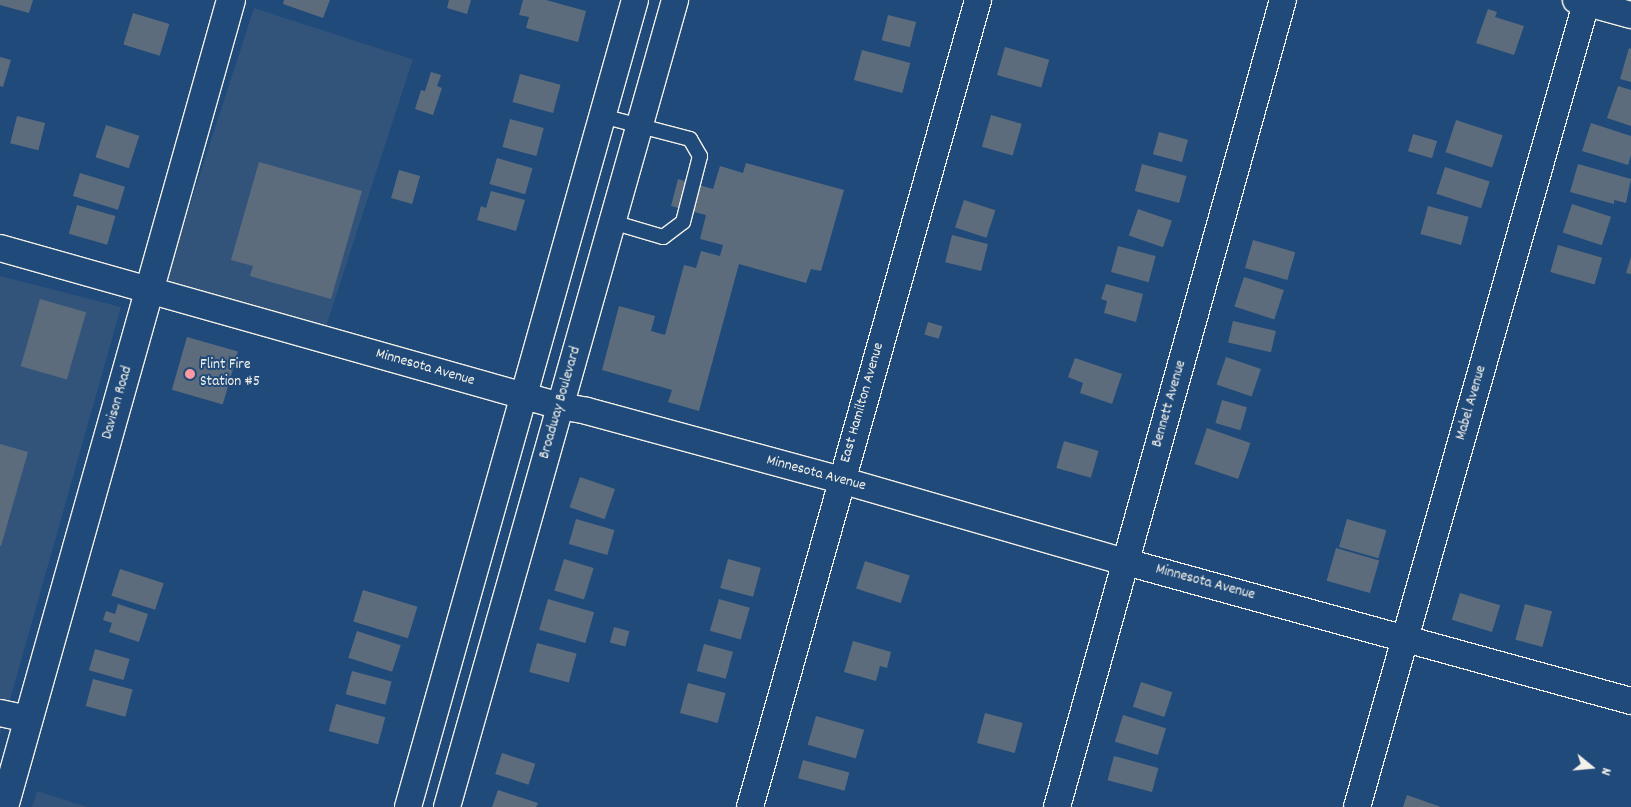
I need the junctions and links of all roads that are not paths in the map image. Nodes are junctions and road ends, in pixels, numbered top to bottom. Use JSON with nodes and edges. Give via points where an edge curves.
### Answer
{"nodes":[{"id":1,"x":231,"y":0,"type":"edge"},
{"id":2,"x":635,"y":0,"type":"edge"},
{"id":3,"x":675,"y":0,"type":"edge"},
{"id":4,"x":978,"y":0,"type":"edge"},
{"id":5,"x":1283,"y":0,"type":"edge"},
{"id":6,"x":1583,"y":1,"type":"edge"},
{"id":7,"x":1631,"y":15,"type":"edge"},
{"id":8,"x":602,"y":116,"type":"junction"},
{"id":9,"x":640,"y":126,"type":"junction"},
{"id":10,"x":612,"y":222,"type":"junction"},
{"id":11,"x":0,"y":248,"type":"edge"},
{"id":12,"x":150,"y":290,"type":"junction"},
{"id":13,"x":523,"y":396,"type":"junction"},
{"id":14,"x":560,"y":406,"type":"junction"},
{"id":15,"x":841,"y":480,"type":"junction"},
{"id":16,"x":1126,"y":562,"type":"junction"},
{"id":17,"x":1405,"y":638,"type":"junction"},
{"id":18,"x":1631,"y":701,"type":"edge"},
{"id":19,"x":0,"y":713,"type":"edge"},
{"id":20,"x":29,"y":719,"type":"junction"},
{"id":21,"x":8,"y":768,"type":"edge"},
{"id":22,"x":4,"y":807,"type":"edge"},
{"id":23,"x":408,"y":807,"type":"edge"},
{"id":24,"x":448,"y":807,"type":"edge"},
{"id":25,"x":750,"y":807,"type":"edge"},
{"id":26,"x":1057,"y":807,"type":"edge"},
{"id":27,"x":1356,"y":807,"type":"edge"}],
"edges":[{"from":1,"to":12,"type":"main road","name":"Davison Road"},
{"from":2,"to":8,"type":"street"},
{"from":3,"to":9,"type":"street","name":"Broadway Boulevard"},
{"from":4,"to":15,"type":"street","name":"East Hamilton Avenue"},
{"from":5,"to":16,"type":"street","name":"Bennett Avenue"},
{"from":6,"to":7,"type":"street"},
{"from":6,"to":17,"type":"street","name":"Mabel Avenue"},
{"from":8,"to":9,"type":"lane"},
{"from":8,"to":13,"type":"street"},
{"from":9,"to":10,"type":"street","name":"Broadway Boulevard"},
{"from":9,"to":10,"type":"lane","via":[[690,139],[700,156],[683,222],[663,237]]},
{"from":10,"to":14,"type":"street","name":"Broadway Boulevard"},
{"from":11,"to":12,"type":"street","name":"Minnesota Avenue"},
{"from":12,"to":13,"type":"street","name":"Minnesota Avenue"},
{"from":12,"to":20,"type":"main road","name":"Davison Road"},
{"from":13,"to":14,"type":"street","name":"Minnesota Avenue"},
{"from":13,"to":23,"type":"street"},
{"from":14,"to":15,"type":"street","name":"Minnesota Avenue"},
{"from":14,"to":24,"type":"street","name":"Broadway Boulevard"},
{"from":15,"to":16,"type":"street","name":"Minnesota Avenue"},
{"from":15,"to":25,"type":"street","name":"East Hamilton Avenue"},
{"from":16,"to":17,"type":"street","name":"Minnesota Avenue"},
{"from":16,"to":26,"type":"street","name":"Bennett Avenue"},
{"from":17,"to":18,"type":"street","name":"Minnesota Avenue"},
{"from":17,"to":27,"type":"street","name":"Mabel Avenue"},
{"from":19,"to":20,"type":"street"},
{"from":20,"to":21,"type":"main road","name":"Davison Road"},
{"from":21,"to":22,"type":"main road","name":"Davison Road"}]}
